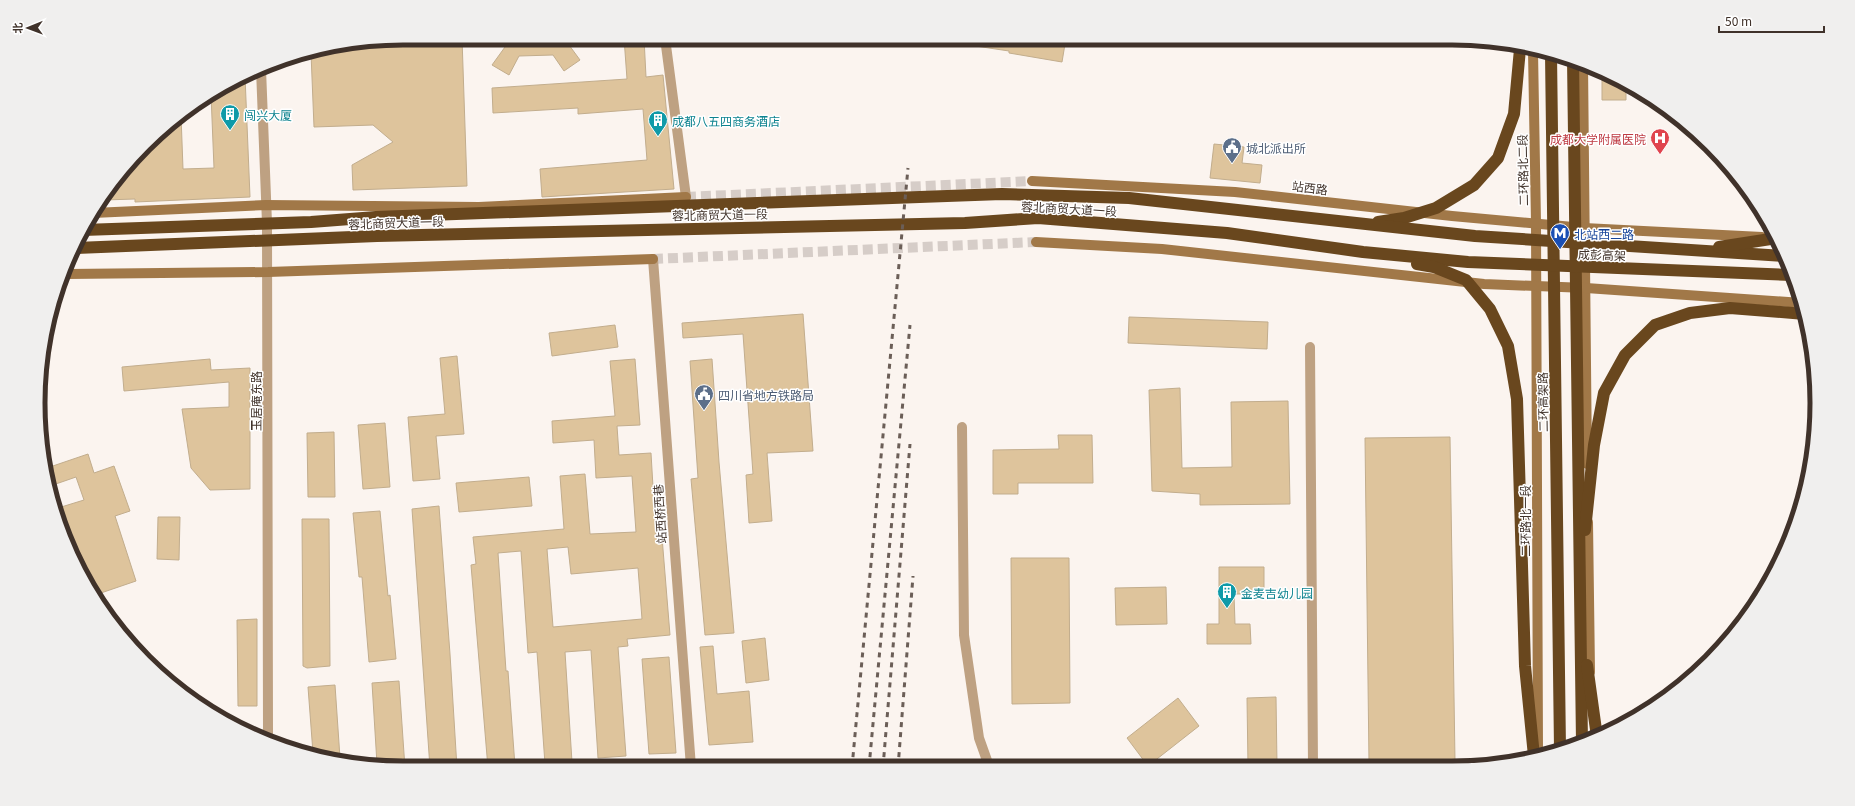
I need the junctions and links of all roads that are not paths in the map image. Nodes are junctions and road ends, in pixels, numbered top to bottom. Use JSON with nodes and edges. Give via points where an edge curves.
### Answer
{"nodes":[{"id":1,"x":666,"y":45,"type":"edge"},
{"id":2,"x":1520,"y":52,"type":"edge"},
{"id":3,"x":1533,"y":54,"type":"edge"},
{"id":4,"x":1552,"y":59,"type":"edge"},
{"id":5,"x":1573,"y":66,"type":"edge"},
{"id":6,"x":1583,"y":70,"type":"edge"},
{"id":7,"x":261,"y":74,"type":"edge"},
{"id":8,"x":1032,"y":181,"type":"tunnel mouth"},
{"id":9,"x":686,"y":197,"type":"joint"},
{"id":10,"x":266,"y":205,"type":"junction"},
{"id":11,"x":100,"y":213,"type":"edge"},
{"id":12,"x":268,"y":223,"type":"junction"},
{"id":13,"x":1536,"y":223,"type":"junction"},
{"id":14,"x":1361,"y":225,"type":"junction"},
{"id":15,"x":1584,"y":228,"type":"junction"},
{"id":16,"x":90,"y":230,"type":"edge"},
{"id":17,"x":1769,"y":238,"type":"edge"},
{"id":18,"x":1770,"y":239,"type":"edge"},
{"id":19,"x":1036,"y":242,"type":"tunnel mouth"},
{"id":20,"x":81,"y":248,"type":"edge"},
{"id":21,"x":1697,"y":250,"type":"junction"},
{"id":22,"x":1363,"y":252,"type":"junction"},
{"id":23,"x":1778,"y":256,"type":"edge"},
{"id":24,"x":653,"y":258,"type":"joint"},
{"id":25,"x":268,"y":272,"type":"junction"},
{"id":26,"x":69,"y":274,"type":"edge"},
{"id":27,"x":1787,"y":276,"type":"edge"},
{"id":28,"x":1536,"y":287,"type":"junction"},
{"id":29,"x":1586,"y":288,"type":"junction"},
{"id":30,"x":1796,"y":303,"type":"edge"},
{"id":31,"x":1799,"y":313,"type":"edge"},
{"id":32,"x":1310,"y":347,"type":"dead end"},
{"id":33,"x":962,"y":427,"type":"dead end"},
{"id":34,"x":1579,"y":584,"type":"junction"},
{"id":35,"x":1580,"y":613,"type":"junction"},
{"id":36,"x":1596,"y":731,"type":"edge"},
{"id":37,"x":1591,"y":733,"type":"edge"},
{"id":38,"x":265,"y":734,"type":"edge"},
{"id":39,"x":1582,"y":737,"type":"edge"},
{"id":40,"x":1560,"y":744,"type":"edge"},
{"id":41,"x":1534,"y":751,"type":"edge"},
{"id":42,"x":1538,"y":751,"type":"edge"},
{"id":43,"x":691,"y":761,"type":"edge"},
{"id":44,"x":987,"y":761,"type":"edge"},
{"id":45,"x":1313,"y":761,"type":"edge"}],
"edges":[{"from":1,"to":9,"type":"street"},
{"from":2,"to":14,"type":"highway","via":[[1514,114],[1498,158],[1474,185],[1436,208],[1404,218]]},
{"from":3,"to":13,"type":"main road","name":"二环路北二段"},
{"from":4,"to":40,"type":"highway","name":"二环高架路"},
{"from":5,"to":34,"type":"highway"},
{"from":6,"to":15,"type":"main road"},
{"from":7,"to":10,"type":"street","name":"玉居庵东路"},
{"from":8,"to":13,"type":"main road","name":"站西路","via":[[1235,192]]},
{"from":9,"to":10,"type":"main road","name":"蓉北商贸大道一段","via":[[479,207]]},
{"from":10,"to":11,"type":"main road","name":"蓉北商贸大道一段"},
{"from":10,"to":12,"type":"street","name":"玉居庵东路"},
{"from":12,"to":14,"type":"highway","name":"蓉北商贸大道一段","via":[[384,216],[1002,194],[1129,198]]},
{"from":12,"to":16,"type":"highway","name":"蓉北商贸大道一段"},
{"from":12,"to":25,"type":"street","name":"玉居庵东路"},
{"from":13,"to":15,"type":"main road","name":"站西路"},
{"from":13,"to":28,"type":"main road","name":"二环路北二段"},
{"from":14,"to":21,"type":"highway","name":"成彭高架","via":[[1475,236]]},
{"from":15,"to":17,"type":"main road"},
{"from":15,"to":29,"type":"main road"},
{"from":18,"to":21,"type":"highway"},
{"from":19,"to":28,"type":"main road","via":[[1162,249],[1484,284]]},
{"from":20,"to":22,"type":"highway","name":"蓉北商贸大道一段","via":[[377,236],[965,223],[1038,218],[1227,233]]},
{"from":21,"to":23,"type":"highway","name":"成彭高架"},
{"from":22,"to":27,"type":"highway","name":"成彭高架","via":[[1468,262]]},
{"from":22,"to":41,"type":"highway","via":[[1434,267],[1466,280],[1490,309],[1508,346],[1516,399],[1525,666]]},
{"from":24,"to":25,"type":"main road"},
{"from":24,"to":43,"type":"street","name":"站西桥西巷"},
{"from":25,"to":26,"type":"main road"},
{"from":25,"to":38,"type":"street","name":"玉居庵东路","via":[[268,733]]},
{"from":28,"to":29,"type":"main road"},
{"from":28,"to":42,"type":"main road","name":"二环路北一段"},
{"from":29,"to":30,"type":"main road"},
{"from":29,"to":37,"type":"main road"},
{"from":31,"to":34,"type":"highway","via":[[1730,308],[1690,313],[1655,325],[1625,355],[1604,393],[1594,445]]},
{"from":32,"to":45,"type":"street"},
{"from":33,"to":44,"type":"street","via":[[964,635],[978,738]]},
{"from":34,"to":35,"type":"highway"},
{"from":35,"to":36,"type":"highway"},
{"from":35,"to":39,"type":"highway"}]}
